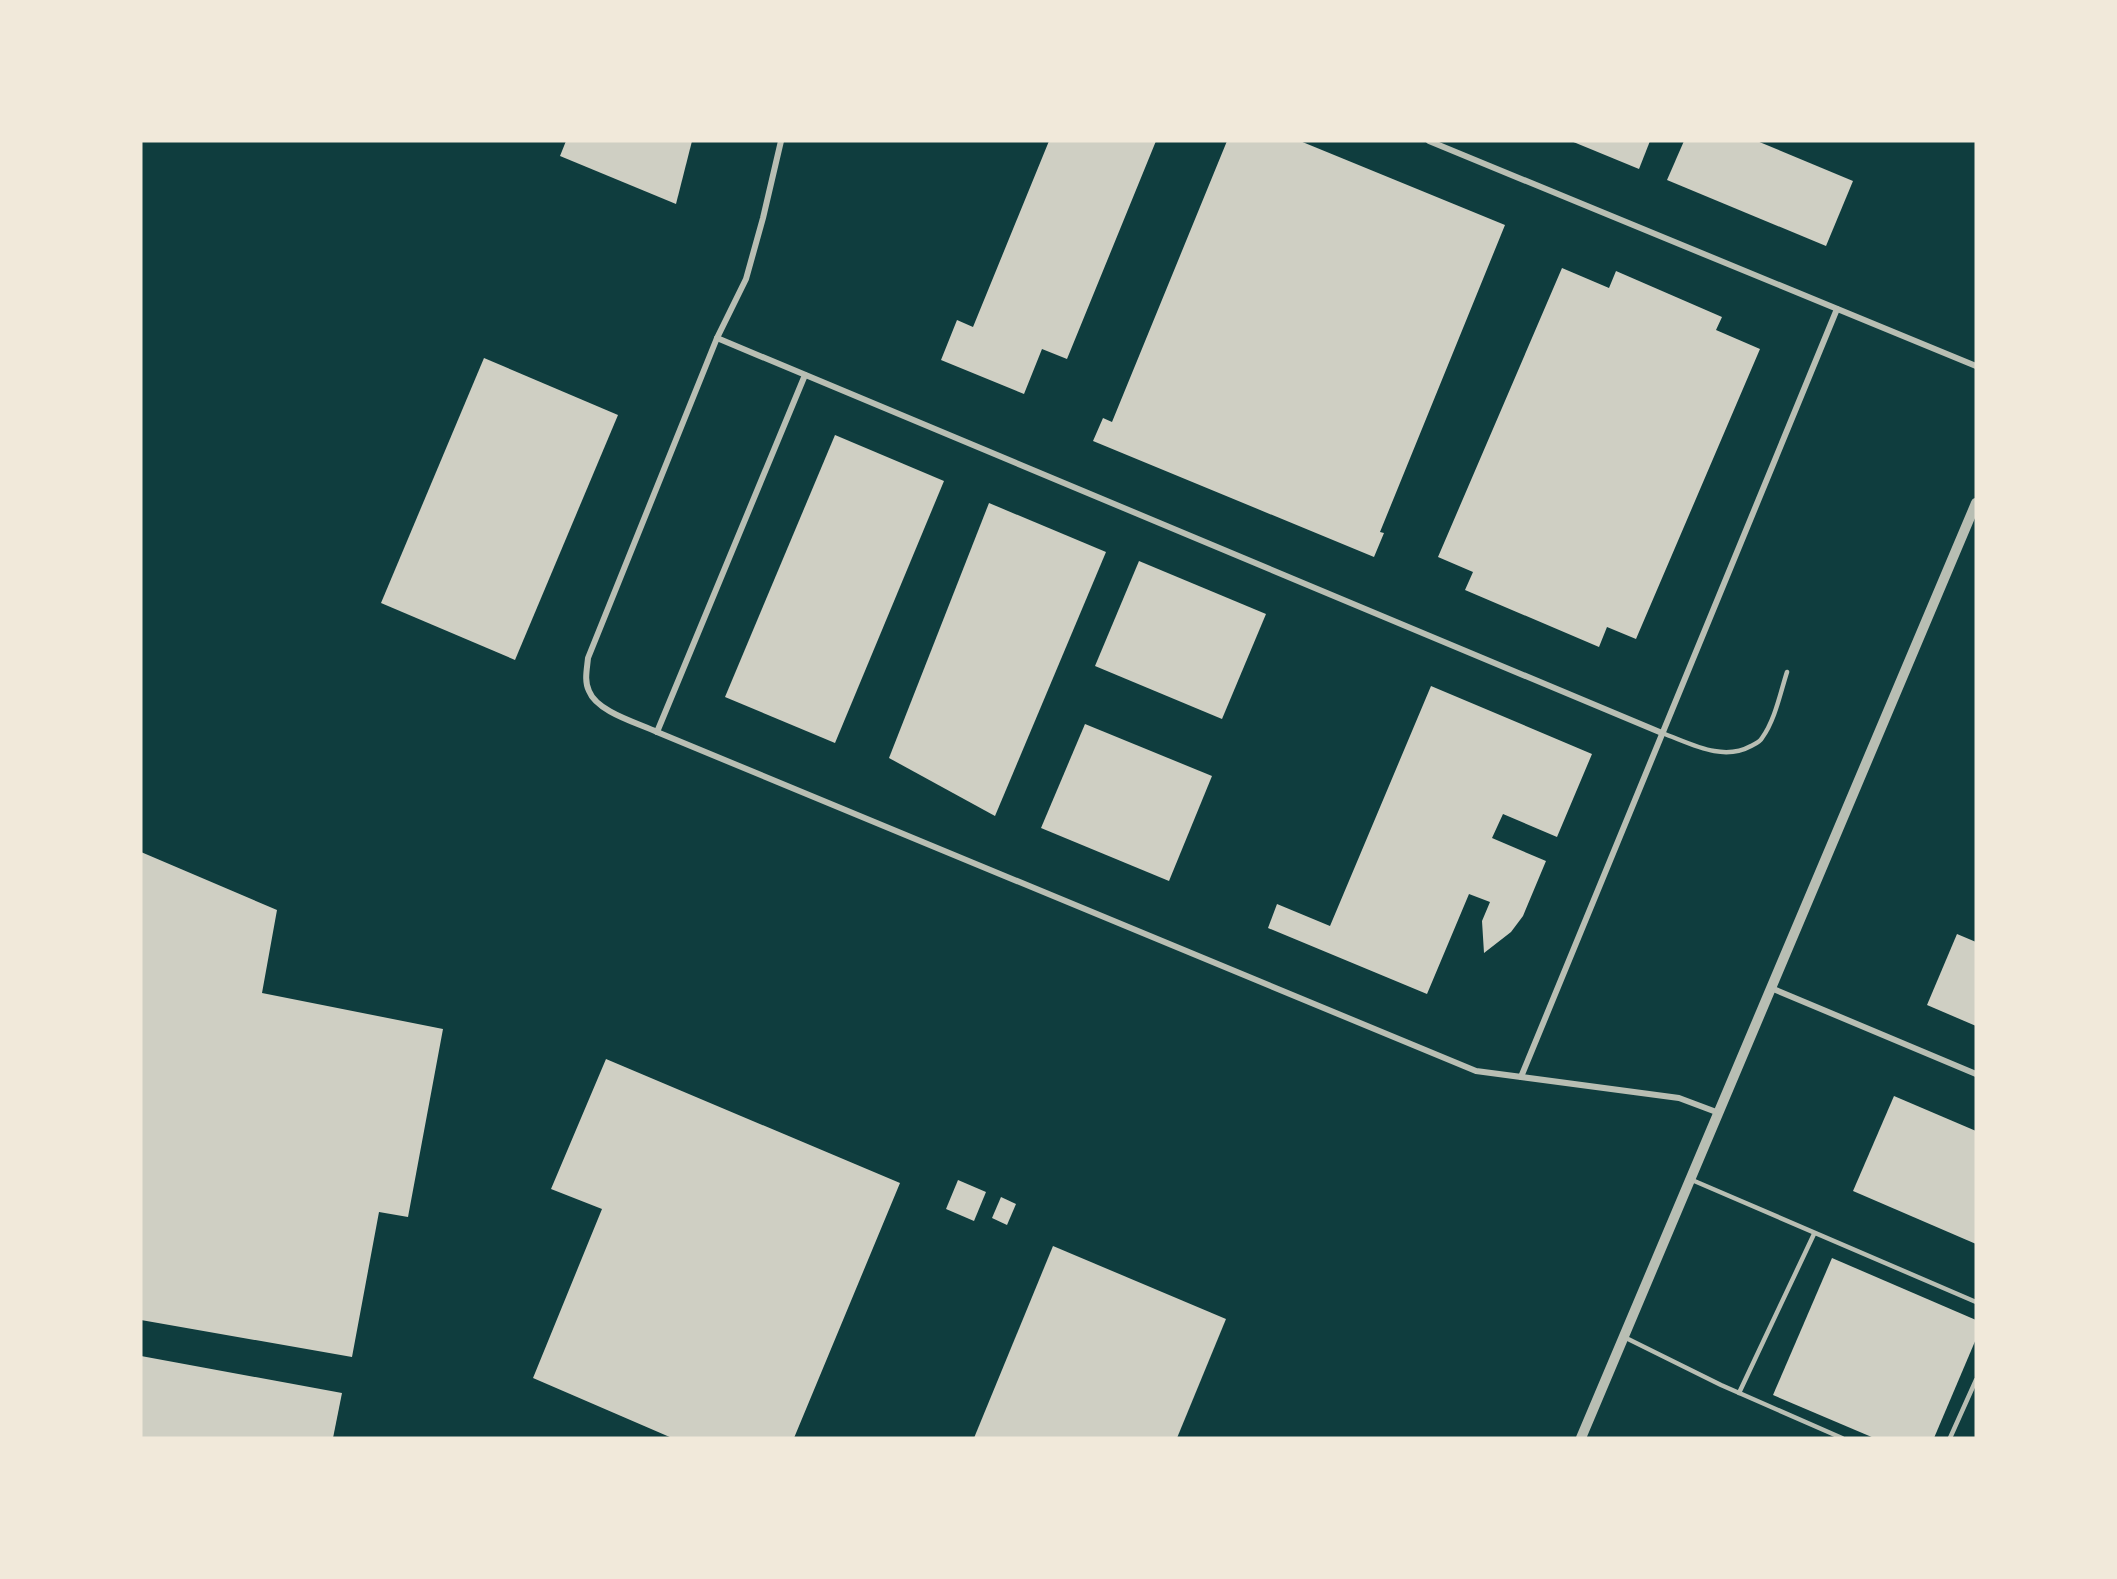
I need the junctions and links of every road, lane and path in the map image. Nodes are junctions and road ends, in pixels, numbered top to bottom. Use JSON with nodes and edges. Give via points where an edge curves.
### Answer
{"nodes":[{"id":1,"x":781,"y":141,"type":"edge"},
{"id":2,"x":1429,"y":141,"type":"edge"},
{"id":3,"x":1837,"y":309,"type":"junction"},
{"id":4,"x":717,"y":338,"type":"junction"},
{"id":5,"x":1976,"y":366,"type":"edge"},
{"id":6,"x":805,"y":375,"type":"junction"},
{"id":7,"x":1976,"y":502,"type":"edge"},
{"id":8,"x":1787,"y":672,"type":"dead end"},
{"id":9,"x":657,"y":732,"type":"junction"},
{"id":10,"x":1662,"y":733,"type":"junction"},
{"id":11,"x":1770,"y":988,"type":"junction"},
{"id":12,"x":1976,"y":1074,"type":"edge"},
{"id":13,"x":1521,"y":1077,"type":"junction"},
{"id":14,"x":1720,"y":1113,"type":"junction"},
{"id":15,"x":1691,"y":1179,"type":"junction"},
{"id":16,"x":1814,"y":1234,"type":"junction"},
{"id":17,"x":1976,"y":1302,"type":"edge"},
{"id":18,"x":1624,"y":1337,"type":"junction"},
{"id":19,"x":1976,"y":1380,"type":"edge"},
{"id":20,"x":1739,"y":1393,"type":"junction"},
{"id":21,"x":1581,"y":1438,"type":"edge"},
{"id":22,"x":1842,"y":1438,"type":"edge"},
{"id":23,"x":1950,"y":1438,"type":"edge"}],
"edges":[{"from":1,"to":4,"type":"street","via":[[746,279]]},
{"from":2,"to":3,"type":"street"},
{"from":3,"to":5,"type":"street"},
{"from":3,"to":10,"type":"street"},
{"from":4,"to":6,"type":"street"},
{"from":4,"to":9,"type":"street","via":[[588,658],[588,691],[599,706]]},
{"from":6,"to":9,"type":"street"},
{"from":6,"to":10,"type":"street"},
{"from":7,"to":11,"type":"street"},
{"from":8,"to":10,"type":"lane","via":[[1761,741],[1745,750],[1726,754],[1710,751]]},
{"from":9,"to":13,"type":"street","via":[[1476,1071]]},
{"from":10,"to":13,"type":"street"},
{"from":11,"to":12,"type":"street"},
{"from":11,"to":14,"type":"street"},
{"from":13,"to":14,"type":"street","via":[[1679,1098]]},
{"from":14,"to":15,"type":"street"},
{"from":15,"to":16,"type":"lane"},
{"from":15,"to":18,"type":"street"},
{"from":16,"to":17,"type":"lane"},
{"from":16,"to":20,"type":"lane"},
{"from":18,"to":20,"type":"lane"},
{"from":18,"to":21,"type":"street"},
{"from":19,"to":23,"type":"lane"},
{"from":20,"to":22,"type":"lane"}]}
